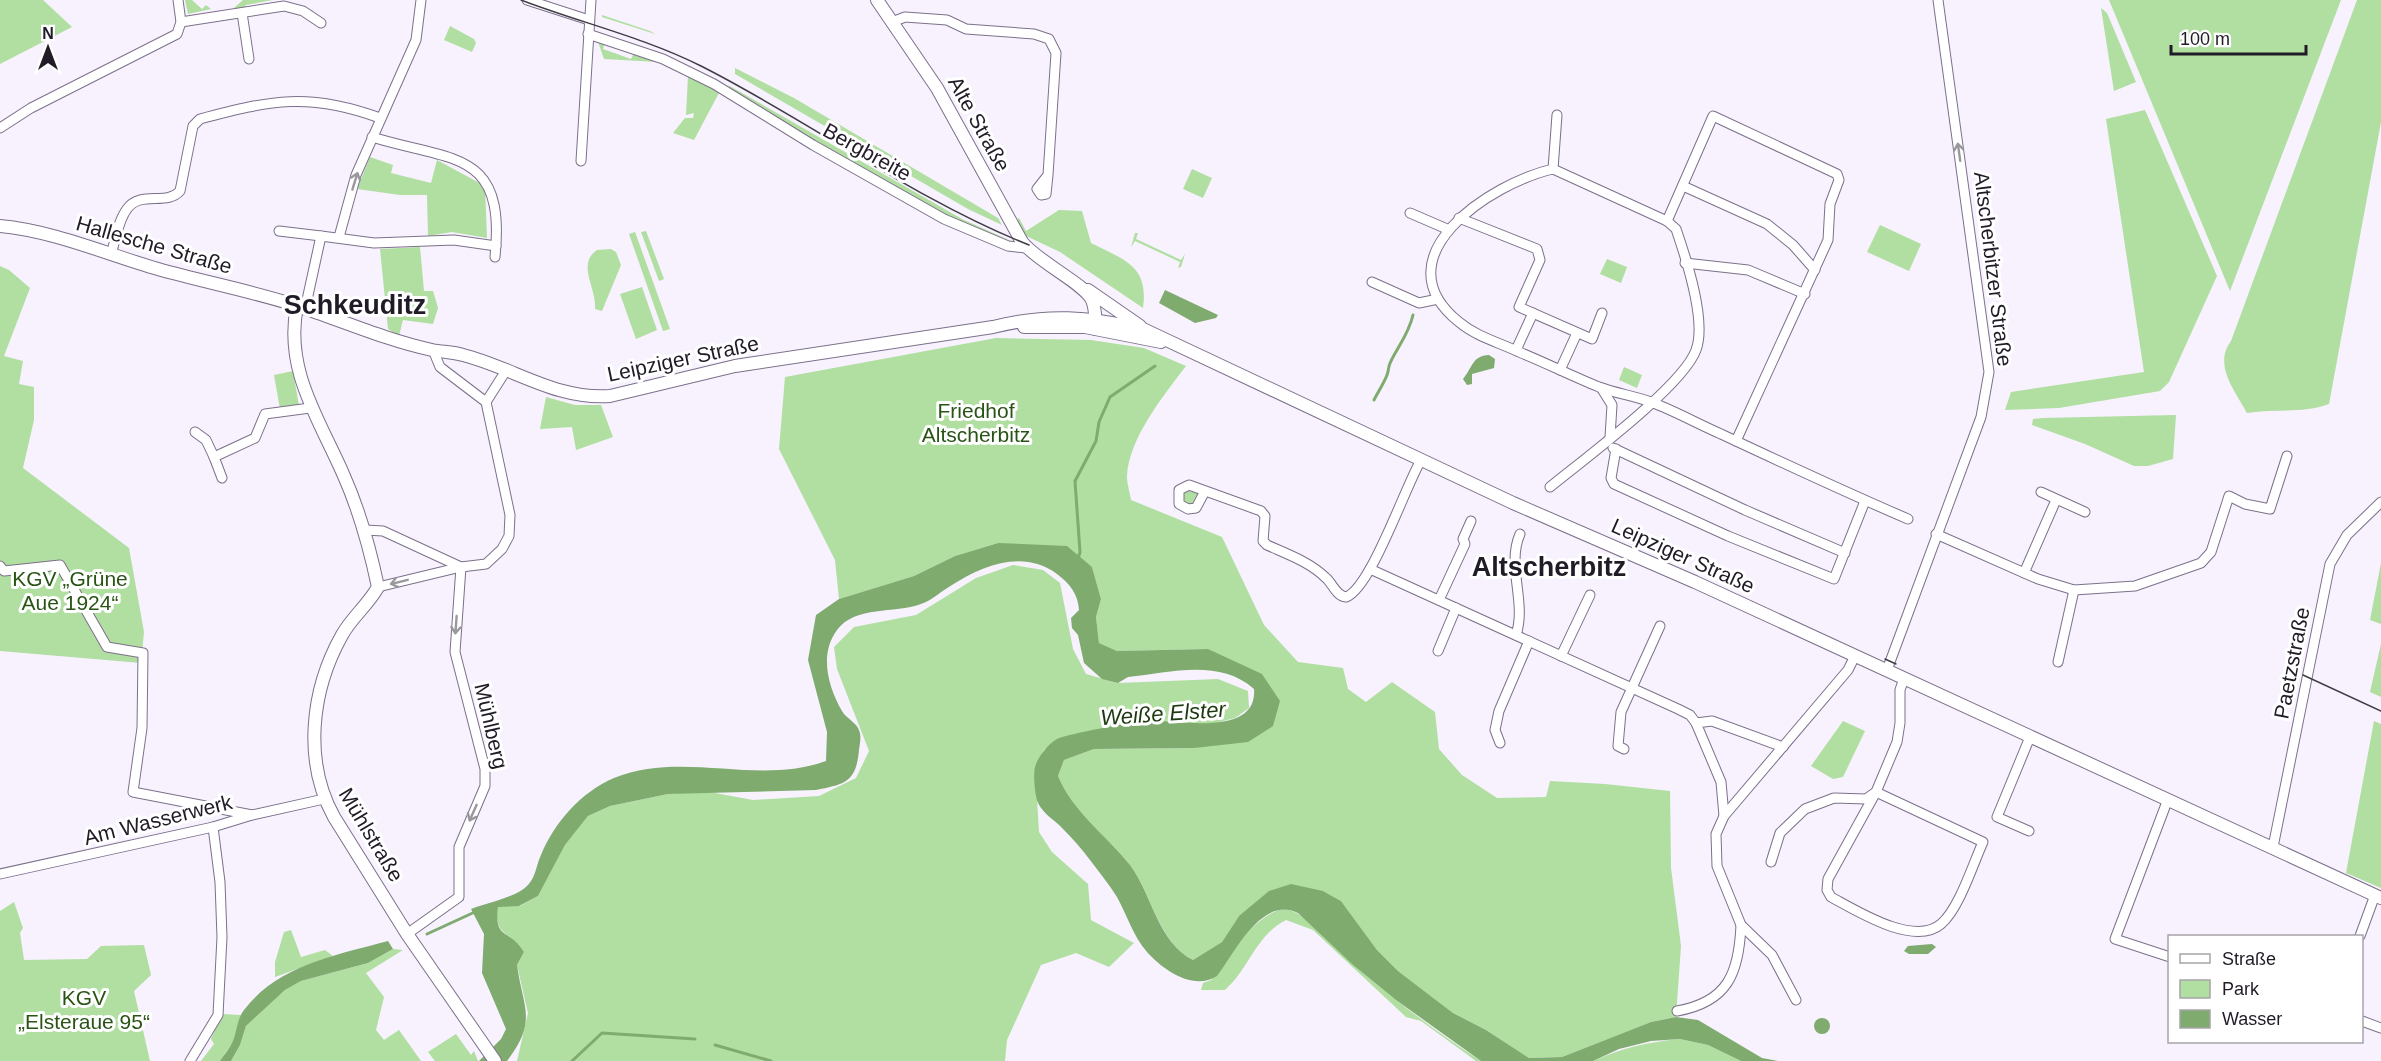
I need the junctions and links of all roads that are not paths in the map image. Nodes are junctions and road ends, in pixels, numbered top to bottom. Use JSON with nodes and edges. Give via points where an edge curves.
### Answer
{"nodes":[{"id":1,"x":178,"y":0,"type":"edge"},
{"id":2,"x":421,"y":0,"type":"edge"},
{"id":3,"x":527,"y":0,"type":"edge"},
{"id":4,"x":591,"y":0,"type":"edge"},
{"id":5,"x":877,"y":0,"type":"edge"},
{"id":6,"x":1938,"y":0,"type":"edge"},
{"id":7,"x":285,"y":3,"type":"edge"},
{"id":8,"x":242,"y":13,"type":"junction"},
{"id":9,"x":590,"y":20,"type":"junction"},
{"id":10,"x":181,"y":22,"type":"junction"},
{"id":11,"x":892,"y":22,"type":"junction"},
{"id":12,"x":321,"y":23,"type":"dead end"},
{"id":13,"x":588,"y":34,"type":"junction"},
{"id":14,"x":249,"y":59,"type":"dead end"},
{"id":15,"x":1557,"y":115,"type":"dead end"},
{"id":16,"x":380,"y":118,"type":"junction"},
{"id":17,"x":0,"y":128,"type":"edge"},
{"id":18,"x":372,"y":137,"type":"junction"},
{"id":19,"x":581,"y":161,"type":"dead end"},
{"id":20,"x":1552,"y":169,"type":"junction"},
{"id":21,"x":1048,"y":175,"type":"dead end"},
{"id":22,"x":1683,"y":186,"type":"junction"},
{"id":23,"x":1410,"y":213,"type":"dead end"},
{"id":24,"x":1459,"y":218,"type":"junction"},
{"id":25,"x":1666,"y":221,"type":"junction"},
{"id":26,"x":0,"y":226,"type":"edge"},
{"id":27,"x":1447,"y":229,"type":"junction"},
{"id":28,"x":279,"y":231,"type":"dead end"},
{"id":29,"x":321,"y":236,"type":"junction"},
{"id":30,"x":339,"y":237,"type":"junction"},
{"id":31,"x":496,"y":246,"type":"junction"},
{"id":32,"x":1026,"y":248,"type":"junction"},
{"id":33,"x":111,"y":255,"type":"junction"},
{"id":34,"x":495,"y":256,"type":"dead end"},
{"id":35,"x":1686,"y":262,"type":"junction"},
{"id":36,"x":1815,"y":270,"type":"junction"},
{"id":37,"x":1372,"y":282,"type":"dead end"},
{"id":38,"x":1082,"y":287,"type":"junction"},
{"id":39,"x":1805,"y":294,"type":"junction"},
{"id":40,"x":1438,"y":299,"type":"junction"},
{"id":41,"x":1110,"y":305,"type":"junction"},
{"id":42,"x":301,"y":307,"type":"junction"},
{"id":43,"x":1533,"y":313,"type":"junction"},
{"id":44,"x":1602,"y":313,"type":"dead end"},
{"id":45,"x":1095,"y":324,"type":"junction"},
{"id":46,"x":1112,"y":326,"type":"junction"},
{"id":47,"x":993,"y":327,"type":"junction"},
{"id":48,"x":1143,"y":329,"type":"junction"},
{"id":49,"x":1577,"y":333,"type":"junction"},
{"id":50,"x":389,"y":338,"type":"joint"},
{"id":51,"x":1182,"y":348,"type":"junction"},
{"id":52,"x":433,"y":350,"type":"junction"},
{"id":53,"x":1516,"y":350,"type":"junction"},
{"id":54,"x":507,"y":369,"type":"junction"},
{"id":55,"x":1560,"y":370,"type":"junction"},
{"id":56,"x":1600,"y":387,"type":"junction"},
{"id":57,"x":486,"y":402,"type":"junction"},
{"id":58,"x":1651,"y":402,"type":"junction"},
{"id":59,"x":310,"y":408,"type":"junction"},
{"id":60,"x":195,"y":432,"type":"dead end"},
{"id":61,"x":1607,"y":440,"type":"junction"},
{"id":62,"x":1736,"y":441,"type":"junction"},
{"id":63,"x":1616,"y":449,"type":"junction"},
{"id":64,"x":2288,"y":456,"type":"dead end"},
{"id":65,"x":214,"y":457,"type":"junction"},
{"id":66,"x":1421,"y":460,"type":"junction"},
{"id":67,"x":222,"y":478,"type":"dead end"},
{"id":68,"x":1550,"y":487,"type":"dead end"},
{"id":69,"x":1205,"y":491,"type":"dead end"},
{"id":70,"x":2041,"y":492,"type":"dead end"},
{"id":71,"x":2056,"y":500,"type":"junction"},
{"id":72,"x":1865,"y":501,"type":"junction"},
{"id":73,"x":2381,"y":502,"type":"edge"},
{"id":74,"x":2085,"y":512,"type":"dead end"},
{"id":75,"x":1908,"y":519,"type":"dead end"},
{"id":76,"x":1471,"y":521,"type":"dead end"},
{"id":77,"x":365,"y":530,"type":"junction"},
{"id":78,"x":1520,"y":534,"type":"dead end"},
{"id":79,"x":1936,"y":534,"type":"junction"},
{"id":80,"x":1845,"y":553,"type":"junction"},
{"id":81,"x":0,"y":566,"type":"edge"},
{"id":82,"x":461,"y":567,"type":"junction"},
{"id":83,"x":1370,"y":569,"type":"junction"},
{"id":84,"x":2024,"y":573,"type":"junction"},
{"id":85,"x":378,"y":587,"type":"junction"},
{"id":86,"x":2074,"y":590,"type":"junction"},
{"id":87,"x":1590,"y":595,"type":"dead end"},
{"id":88,"x":1439,"y":600,"type":"junction"},
{"id":89,"x":1456,"y":608,"type":"junction"},
{"id":90,"x":1660,"y":626,"type":"dead end"},
{"id":91,"x":1516,"y":635,"type":"junction"},
{"id":92,"x":1529,"y":641,"type":"junction"},
{"id":93,"x":1438,"y":651,"type":"dead end"},
{"id":94,"x":1561,"y":656,"type":"junction"},
{"id":95,"x":1856,"y":656,"type":"junction"},
{"id":96,"x":2058,"y":662,"type":"dead end"},
{"id":97,"x":1887,"y":670,"type":"junction"},
{"id":98,"x":1904,"y":678,"type":"junction"},
{"id":99,"x":1633,"y":688,"type":"junction"},
{"id":100,"x":1696,"y":723,"type":"junction"},
{"id":101,"x":2030,"y":736,"type":"junction"},
{"id":102,"x":1500,"y":743,"type":"dead end"},
{"id":103,"x":1783,"y":747,"type":"junction"},
{"id":104,"x":1624,"y":749,"type":"dead end"},
{"id":105,"x":1876,"y":792,"type":"junction"},
{"id":106,"x":324,"y":800,"type":"junction"},
{"id":107,"x":1855,"y":800,"type":"junction"},
{"id":108,"x":2168,"y":800,"type":"junction"},
{"id":109,"x":252,"y":815,"type":"junction"},
{"id":110,"x":1724,"y":816,"type":"junction"},
{"id":111,"x":1860,"y":821,"type":"junction"},
{"id":112,"x":213,"y":827,"type":"junction"},
{"id":113,"x":2029,"y":831,"type":"dead end"},
{"id":114,"x":2273,"y":848,"type":"junction"},
{"id":115,"x":1771,"y":862,"type":"dead end"},
{"id":116,"x":0,"y":874,"type":"edge"},
{"id":117,"x":2378,"y":897,"type":"edge"},
{"id":118,"x":1741,"y":925,"type":"junction"},
{"id":119,"x":407,"y":934,"type":"junction"},
{"id":120,"x":2360,"y":935,"type":"edge"},
{"id":121,"x":2168,"y":957,"type":"edge"},
{"id":122,"x":1796,"y":1000,"type":"dead end"},
{"id":123,"x":1677,"y":1011,"type":"dead end"},
{"id":124,"x":2363,"y":1022,"type":"edge"},
{"id":125,"x":2381,"y":1028,"type":"edge"},
{"id":126,"x":190,"y":1061,"type":"edge"},
{"id":127,"x":495,"y":1061,"type":"edge"}],
"edges":[{"from":1,"to":10,"type":"street"},
{"from":2,"to":16,"type":"street","via":[[416,40]]},
{"from":3,"to":9,"type":"street"},
{"from":4,"to":9,"type":"street"},
{"from":5,"to":11,"type":"street","name":"Alte Straße"},
{"from":79,"to":6,"type":"street","name":"Altscherbitzer Straße","one_way":true,"via":[[1981,417],[1989,372]]},
{"from":7,"to":8,"type":"street"},
{"from":7,"to":12,"type":"street"},
{"from":8,"to":10,"type":"street"},
{"from":8,"to":14,"type":"street"},
{"from":9,"to":13,"type":"street"},
{"from":10,"to":17,"type":"street","via":[[171,38]]},
{"from":11,"to":21,"type":"street","via":[[905,17],[947,20],[966,29],[1034,33],[1049,39],[1056,53]]},
{"from":11,"to":32,"type":"street","name":"Alte Straße","via":[[937,88]]},
{"from":13,"to":19,"type":"street"},
{"from":13,"to":32,"type":"street","name":"Bergbreite","via":[[663,59],[714,84],[944,219],[1008,246]]},
{"from":15,"to":20,"type":"street"},
{"from":16,"to":18,"type":"street"},
{"from":16,"to":33,"type":"street","via":[[326,102],[292,101],[263,103],[200,119],[193,126],[180,191],[171,197],[146,198],[131,205],[124,214]]},
{"from":30,"to":18,"type":"street","one_way":true,"via":[[356,175]]},
{"from":18,"to":31,"type":"street","via":[[459,160],[477,170],[493,196]]},
{"from":20,"to":24,"type":"street","via":[[1495,194]]},
{"from":20,"to":25,"type":"street"},
{"from":22,"to":25,"type":"street"},
{"from":22,"to":36,"type":"street","via":[[1767,224]]},
{"from":22,"to":36,"type":"street","via":[[1713,116],[1837,174],[1839,180],[1828,212],[1828,240]]},
{"from":23,"to":27,"type":"street"},
{"from":24,"to":27,"type":"street"},
{"from":24,"to":43,"type":"street","via":[[1537,249],[1540,260],[1519,307]]},
{"from":25,"to":35,"type":"street","via":[[1676,230]]},
{"from":26,"to":33,"type":"street","name":"Hallesche Straße","via":[[49,235]]},
{"from":27,"to":40,"type":"street","via":[[1431,271]]},
{"from":28,"to":29,"type":"street"},
{"from":29,"to":30,"type":"street"},
{"from":29,"to":42,"type":"street"},
{"from":30,"to":31,"type":"street","via":[[382,243],[454,240]]},
{"from":31,"to":34,"type":"street"},
{"from":32,"to":38,"type":"street","name":"Bergbreite"},
{"from":33,"to":42,"type":"street","name":"Hallesche Straße"},
{"from":35,"to":39,"type":"street","via":[[1748,270]]},
{"from":35,"to":58,"type":"street","via":[[1699,321],[1696,350],[1684,370]]},
{"from":36,"to":39,"type":"street"},
{"from":37,"to":40,"type":"street","via":[[1419,303]]},
{"from":38,"to":41,"type":"street","name":"Leipziger Straße"},
{"from":38,"to":45,"type":"street","via":[[1092,299]]},
{"from":39,"to":62,"type":"street"},
{"from":40,"to":53,"type":"street","via":[[1458,321],[1483,338]]},
{"from":41,"to":46,"type":"street"},
{"from":41,"to":48,"type":"street","name":"Leipziger Straße"},
{"from":42,"to":50,"type":"street","name":"Hallesche Straße"},
{"from":42,"to":59,"type":"street","via":[[293,337]]},
{"from":43,"to":49,"type":"street"},
{"from":43,"to":53,"type":"street"},
{"from":44,"to":49,"type":"street","via":[[1592,339]]},
{"from":45,"to":46,"type":"street","name":"Leipziger Straße"},
{"from":45,"to":47,"type":"street","name":"Leipziger Straße"},
{"from":45,"to":47,"type":"street","name":"Leipziger Straße","via":[[1074,316],[1022,320]]},
{"from":46,"to":48,"type":"street","name":"Leipziger Straße"},
{"from":46,"to":51,"type":"street","name":"Leipziger Straße"},
{"from":47,"to":54,"type":"street","name":"Leipziger Straße","via":[[735,366],[610,396],[577,396]]},
{"from":48,"to":51,"type":"street","name":"Leipziger Straße"},
{"from":49,"to":55,"type":"street"},
{"from":50,"to":52,"type":"street","name":"Leipziger Straße"},
{"from":51,"to":66,"type":"street","name":"Leipziger Straße"},
{"from":52,"to":54,"type":"street","name":"Leipziger Straße","via":[[462,354]]},
{"from":52,"to":57,"type":"street","via":[[440,366]]},
{"from":53,"to":55,"type":"street"},
{"from":54,"to":57,"type":"street"},
{"from":55,"to":56,"type":"street"},
{"from":56,"to":58,"type":"street"},
{"from":56,"to":61,"type":"street","via":[[1612,405]]},
{"from":57,"to":82,"type":"street","via":[[510,515],[509,536],[486,564]]},
{"from":58,"to":61,"type":"street"},
{"from":58,"to":62,"type":"street"},
{"from":59,"to":65,"type":"street","via":[[265,414],[258,435]]},
{"from":59,"to":77,"type":"street","via":[[344,475]]},
{"from":60,"to":65,"type":"street","via":[[206,440]]},
{"from":61,"to":63,"type":"street"},
{"from":61,"to":68,"type":"street"},
{"from":62,"to":72,"type":"street"},
{"from":63,"to":80,"type":"street"},
{"from":63,"to":80,"type":"street","via":[[1611,478],[1614,484],[1728,536],[1834,579]]},
{"from":64,"to":86,"type":"street","via":[[2270,509],[2229,496],[2211,552],[2201,563],[2135,586]]},
{"from":65,"to":67,"type":"street"},
{"from":66,"to":83,"type":"street"},
{"from":66,"to":95,"type":"street","name":"Leipziger Straße"},
{"from":69,"to":83,"type":"street","via":[[1261,512],[1265,516],[1263,541],[1310,564],[1339,595],[1346,597],[1354,592]]},
{"from":70,"to":71,"type":"street"},
{"from":71,"to":74,"type":"street"},
{"from":71,"to":84,"type":"street"},
{"from":72,"to":75,"type":"street"},
{"from":72,"to":80,"type":"street"},
{"from":73,"to":114,"type":"street","name":"Paetzstraße","via":[[2348,535],[2330,564]]},
{"from":76,"to":88,"type":"street","via":[[1463,539],[1465,544]]},
{"from":77,"to":82,"type":"street","via":[[383,531]]},
{"from":77,"to":85,"type":"street"},
{"from":78,"to":91,"type":"street","via":[[1514,552],[1519,613]]},
{"from":79,"to":84,"type":"street"},
{"from":79,"to":97,"type":"street","name":"Altscherbitzer Straße"},
{"from":81,"to":109,"type":"street","via":[[4,571],[60,566],[106,647],[143,653],[142,728],[133,792]]},
{"from":82,"to":85,"type":"street","one_way":true},
{"from":82,"to":119,"type":"street","name":"Mühlberg","one_way":true,"via":[[454,652],[485,786],[459,847],[459,897]]},
{"from":83,"to":88,"type":"street"},
{"from":84,"to":86,"type":"street"},
{"from":85,"to":106,"type":"street","name":"Mühlstraße","via":[[341,636],[320,685],[314,739]]},
{"from":86,"to":96,"type":"street"},
{"from":87,"to":94,"type":"street"},
{"from":88,"to":89,"type":"street"},
{"from":89,"to":91,"type":"street"},
{"from":89,"to":93,"type":"street"},
{"from":90,"to":99,"type":"street"},
{"from":91,"to":92,"type":"street"},
{"from":92,"to":94,"type":"street"},
{"from":92,"to":102,"type":"street","via":[[1499,711],[1495,730]]},
{"from":94,"to":99,"type":"street"},
{"from":95,"to":97,"type":"street","name":"Leipziger Straße"},
{"from":95,"to":103,"type":"street"},
{"from":97,"to":98,"type":"street","name":"Leipziger Straße"},
{"from":98,"to":101,"type":"street","name":"Leipziger Straße"},
{"from":98,"to":105,"type":"street","via":[[1897,742]]},
{"from":99,"to":100,"type":"street","via":[[1690,715]]},
{"from":99,"to":104,"type":"street","via":[[1621,712],[1618,746]]},
{"from":100,"to":103,"type":"street","via":[[1712,721]]},
{"from":100,"to":110,"type":"street","via":[[1721,783]]},
{"from":101,"to":108,"type":"street","name":"Leipziger Straße"},
{"from":101,"to":113,"type":"street","via":[[1997,817]]},
{"from":103,"to":110,"type":"street"},
{"from":105,"to":107,"type":"street"},
{"from":105,"to":111,"type":"street"},
{"from":105,"to":111,"type":"street","via":[[1983,842],[1960,892],[1942,923],[1933,930],[1894,928],[1831,897],[1828,879]]},
{"from":106,"to":109,"type":"street","name":"Am Wasserwerk"},
{"from":106,"to":119,"type":"street","name":"Mühlstraße"},
{"from":107,"to":111,"type":"street"},
{"from":107,"to":115,"type":"street","via":[[1834,798],[1806,809],[1780,833]]},
{"from":108,"to":114,"type":"street","name":"Leipziger Straße"},
{"from":108,"to":121,"type":"street","via":[[2115,939]]},
{"from":109,"to":112,"type":"street","name":"Am Wasserwerk"},
{"from":110,"to":118,"type":"street","via":[[1716,834],[1715,857]]},
{"from":112,"to":116,"type":"street","name":"Am Wasserwerk"},
{"from":112,"to":126,"type":"street","via":[[221,904],[218,1015]]},
{"from":114,"to":117,"type":"street","name":"Leipziger Straße"},
{"from":117,"to":120,"type":"street"},
{"from":118,"to":122,"type":"street","via":[[1772,955]]},
{"from":118,"to":123,"type":"street","via":[[1740,954],[1728,982],[1705,1004]]},
{"from":119,"to":127,"type":"street","name":"Mühlstraße"},
{"from":124,"to":125,"type":"street"}]}
